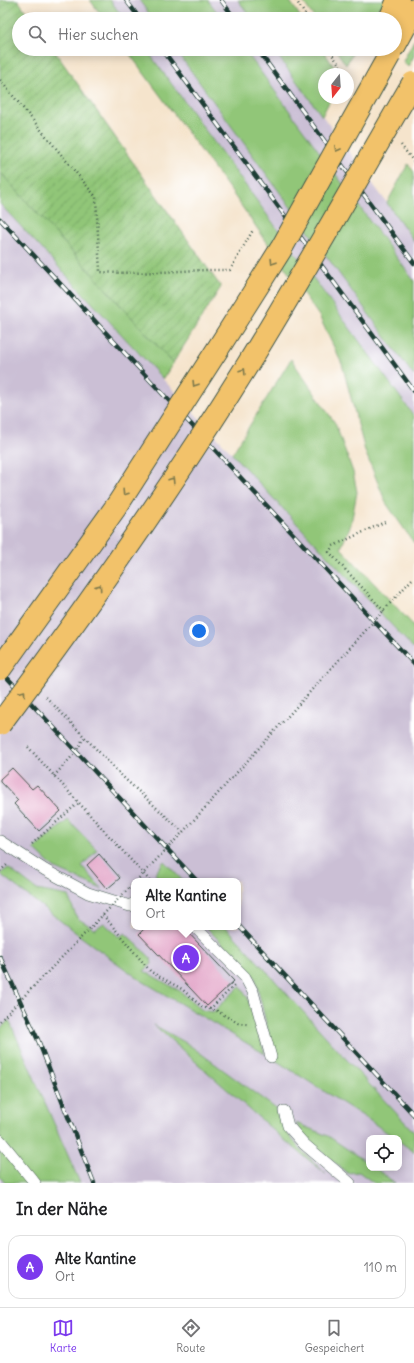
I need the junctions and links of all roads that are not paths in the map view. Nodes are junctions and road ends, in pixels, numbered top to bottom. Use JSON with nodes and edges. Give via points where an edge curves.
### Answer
{"nodes":[{"id":1,"x":398,"y":0,"type":"edge"},
{"id":2,"x":414,"y":10,"type":"edge"},
{"id":3,"x":393,"y":12,"type":"edge"},
{"id":4,"x":402,"y":29,"type":"edge"},
{"id":5,"x":386,"y":56,"type":"edge"},
{"id":6,"x":413,"y":82,"type":"edge"},
{"id":7,"x":414,"y":110,"type":"edge"},
{"id":8,"x":380,"y":138,"type":"junction"},
{"id":9,"x":0,"y":669,"type":"edge"},
{"id":10,"x":0,"y":724,"type":"edge"},
{"id":11,"x":0,"y":841,"type":"edge"},
{"id":12,"x":131,"y":905,"type":"edge"},
{"id":13,"x":199,"y":930,"type":"edge"},
{"id":14,"x":270,"y":1057,"type":"dead end"},
{"id":15,"x":284,"y":1111,"type":"dead end"},
{"id":16,"x":0,"y":1140,"type":"edge"},
{"id":17,"x":35,"y":1183,"type":"edge"},
{"id":18,"x":350,"y":1183,"type":"edge"}],
"edges":[{"from":1,"to":3,"type":"highway"},
{"from":2,"to":4,"type":"highway"},
{"from":5,"to":9,"type":"highway","one_way":true,"bridge":true,"via":[[356,115],[281,249],[153,451]]},
{"from":6,"to":8,"type":"highway","bridge":true},
{"from":7,"to":8,"type":"highway","bridge":true},
{"from":10,"to":8,"type":"highway","one_way":true,"bridge":true,"via":[[127,548],[247,365]]},
{"from":11,"to":12,"type":"lane","via":[[45,870],[88,893]]},
{"from":13,"to":14,"type":"lane","via":[[245,977],[253,992]]},
{"from":15,"to":18,"type":"lane","via":[[288,1126],[304,1144]]},
{"from":16,"to":17,"type":"lane"}]}
